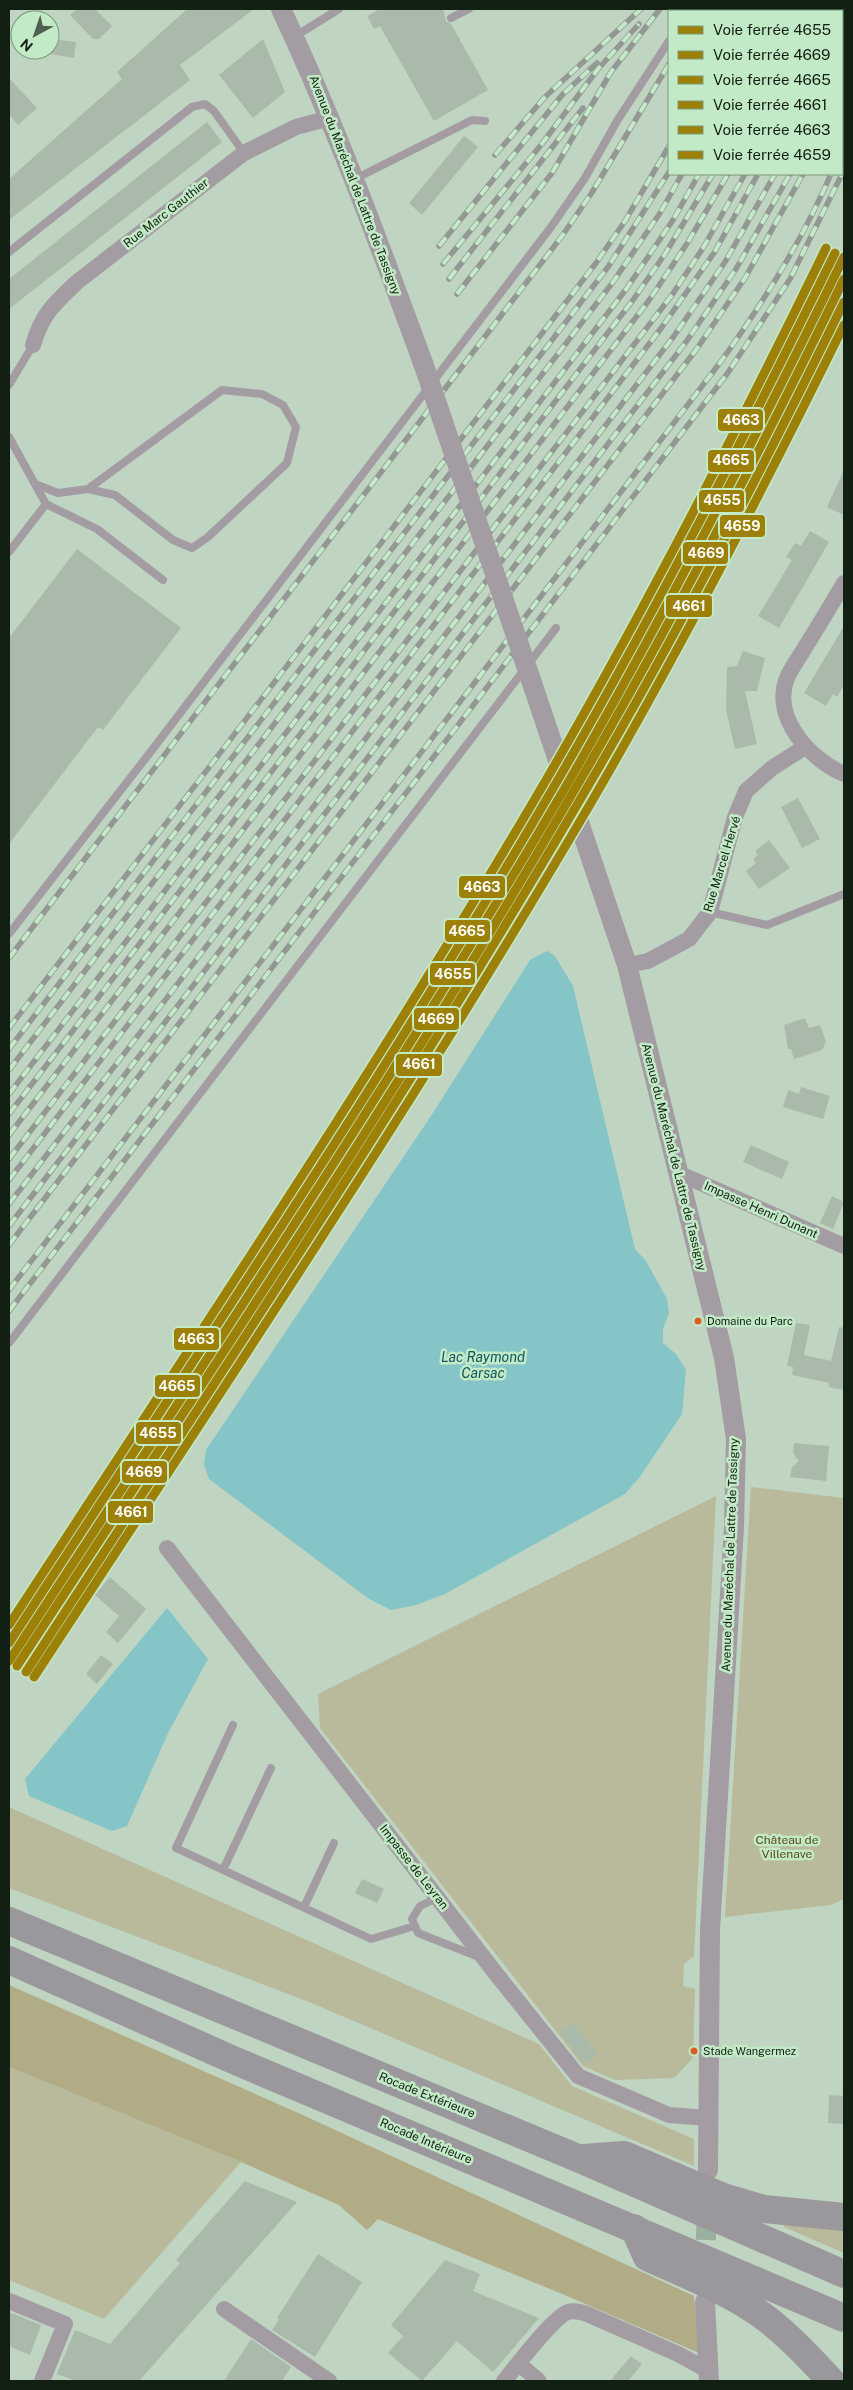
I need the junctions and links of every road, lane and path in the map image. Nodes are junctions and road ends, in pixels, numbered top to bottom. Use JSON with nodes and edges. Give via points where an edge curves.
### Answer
{"nodes":[{"id":1,"x":281,"y":9,"type":"edge"},
{"id":2,"x":340,"y":9,"type":"edge"},
{"id":3,"x":469,"y":9,"type":"edge"},
{"id":4,"x":451,"y":18,"type":"dead end"},
{"id":5,"x":294,"y":37,"type":"junction"},
{"id":6,"x":668,"y":43,"type":"edge"},
{"id":7,"x":330,"y":118,"type":"junction"},
{"id":8,"x":485,"y":121,"type":"dead end"},
{"id":9,"x":244,"y":153,"type":"junction"},
{"id":10,"x":355,"y":179,"type":"junction"},
{"id":11,"x":9,"y":252,"type":"edge"},
{"id":12,"x":33,"y":345,"type":"joint"},
{"id":13,"x":9,"y":385,"type":"edge"},
{"id":14,"x":9,"y":438,"type":"edge"},
{"id":15,"x":34,"y":484,"type":"junction"},
{"id":16,"x":88,"y":489,"type":"junction"},
{"id":17,"x":46,"y":504,"type":"junction"},
{"id":18,"x":9,"y":552,"type":"edge"},
{"id":19,"x":163,"y":580,"type":"dead end"},
{"id":20,"x":844,"y":583,"type":"edge"},
{"id":21,"x":556,"y":628,"type":"dead end"},
{"id":22,"x":805,"y":747,"type":"junction"},
{"id":23,"x":844,"y":774,"type":"edge"},
{"id":24,"x":844,"y":894,"type":"edge"},
{"id":25,"x":710,"y":912,"type":"junction"},
{"id":26,"x":9,"y":934,"type":"edge"},
{"id":27,"x":627,"y":965,"type":"junction"},
{"id":28,"x":678,"y":1173,"type":"junction"},
{"id":29,"x":844,"y":1246,"type":"edge"},
{"id":30,"x":9,"y":1343,"type":"edge"},
{"id":31,"x":167,"y":1548,"type":"dead end"},
{"id":32,"x":233,"y":1725,"type":"dead end"},
{"id":33,"x":271,"y":1768,"type":"dead end"},
{"id":34,"x":334,"y":1843,"type":"dead end"},
{"id":35,"x":223,"y":1870,"type":"junction"},
{"id":36,"x":438,"y":1898,"type":"junction"},
{"id":37,"x":304,"y":1907,"type":"junction"},
{"id":38,"x":9,"y":1920,"type":"edge"},
{"id":39,"x":415,"y":1926,"type":"junction"},
{"id":40,"x":9,"y":1960,"type":"edge"},
{"id":41,"x":485,"y":1960,"type":"junction"},
{"id":42,"x":708,"y":2118,"type":"junction"},
{"id":43,"x":580,"y":2158,"type":"junction"},
{"id":44,"x":708,"y":2170,"type":"dead end"},
{"id":45,"x":844,"y":2217,"type":"edge"},
{"id":46,"x":634,"y":2228,"type":"junction"},
{"id":47,"x":844,"y":2274,"type":"edge"},
{"id":48,"x":9,"y":2301,"type":"edge"},
{"id":49,"x":705,"y":2302,"type":"dead end"},
{"id":50,"x":224,"y":2309,"type":"dead end"},
{"id":51,"x":844,"y":2318,"type":"edge"},
{"id":52,"x":519,"y":2364,"type":"junction"},
{"id":53,"x":709,"y":2376,"type":"edge"},
{"id":54,"x":42,"y":2381,"type":"edge"},
{"id":55,"x":329,"y":2381,"type":"edge"},
{"id":56,"x":504,"y":2381,"type":"edge"},
{"id":57,"x":539,"y":2381,"type":"edge"},
{"id":58,"x":831,"y":2381,"type":"edge"}],
"edges":[{"from":1,"to":5,"type":"street","name":"Avenue du Maréchal de Lattre de Tassigny"},
{"from":2,"to":5,"type":"lane"},
{"from":3,"to":4,"type":"lane"},
{"from":5,"to":7,"type":"street","name":"Avenue du Maréchal de Lattre de Tassigny"},
{"from":6,"to":26,"type":"lane","via":[[551,227]]},
{"from":7,"to":9,"type":"street","name":"Rue Marc Gauthier","via":[[296,127]]},
{"from":7,"to":10,"type":"street","name":"Avenue du Maréchal de Lattre de Tassigny"},
{"from":8,"to":10,"type":"lane","via":[[472,120]]},
{"from":9,"to":11,"type":"lane","via":[[214,111],[205,104],[192,107]]},
{"from":9,"to":12,"type":"street","name":"Rue Marc Gauthier","via":[[77,282],[39,324]]},
{"from":10,"to":27,"type":"street","name":"Avenue du Maréchal de Lattre de Tassigny","bridge":true,"via":[[422,363]]},
{"from":12,"to":13,"type":"lane"},
{"from":14,"to":15,"type":"lane"},
{"from":15,"to":16,"type":"lane","via":[[58,493]]},
{"from":15,"to":17,"type":"lane"},
{"from":16,"to":16,"type":"lane","via":[[115,495],[173,540],[192,548],[287,463],[296,427],[283,405],[262,394],[222,390]]},
{"from":17,"to":18,"type":"lane"},
{"from":17,"to":19,"type":"lane","via":[[97,529]]},
{"from":20,"to":22,"type":"street","via":[[786,679],[784,704],[791,726]]},
{"from":21,"to":30,"type":"lane"},
{"from":22,"to":23,"type":"street","via":[[828,767]]},
{"from":22,"to":25,"type":"street","name":"Rue Marcel Hervé","via":[[772,768],[746,791],[735,817]]},
{"from":24,"to":25,"type":"lane","via":[[767,925]]},
{"from":25,"to":27,"type":"street","name":"Rue Marcel Hervé","via":[[689,939],[648,960]]},
{"from":27,"to":28,"type":"street","name":"Avenue du Maréchal de Lattre de Tassigny"},
{"from":28,"to":29,"type":"street","name":"Impasse Henri Dunant"},
{"from":28,"to":42,"type":"street","name":"Avenue du Maréchal de Lattre de Tassigny","via":[[724,1358],[736,1439],[734,1527],[710,1930]]},
{"from":31,"to":36,"type":"street","name":"Impasse de Leyran"},
{"from":32,"to":35,"type":"lane","via":[[176,1848]]},
{"from":33,"to":35,"type":"lane"},
{"from":34,"to":37,"type":"lane"},
{"from":35,"to":37,"type":"lane"},
{"from":36,"to":39,"type":"lane","via":[[420,1906],[412,1919]]},
{"from":36,"to":41,"type":"street","name":"Impasse de Leyran"},
{"from":37,"to":39,"type":"lane","via":[[371,1939]]},
{"from":38,"to":43,"type":"highway","name":"Rocade Extérieure"},
{"from":39,"to":41,"type":"lane","via":[[418,1933]]},
{"from":40,"to":46,"type":"highway","name":"Rocade Intérieure","via":[[231,2059]]},
{"from":41,"to":42,"type":"street","name":"Impasse de Leyran","via":[[578,2076],[669,2115]]},
{"from":42,"to":44,"type":"street","name":"Avenue du Maréchal de Lattre de Tassigny"},
{"from":43,"to":45,"type":"highway","via":[[624,2155],[723,2197],[764,2209]]},
{"from":43,"to":47,"type":"highway","name":"Rocade Extérieure"},
{"from":46,"to":51,"type":"highway","name":"Rocade Intérieure"},
{"from":46,"to":58,"type":"highway","via":[[647,2257],[716,2288],[753,2309],[809,2357]]},
{"from":48,"to":54,"type":"street","via":[[66,2324]]},
{"from":49,"to":53,"type":"street"},
{"from":50,"to":55,"type":"street"},
{"from":52,"to":53,"type":"street","via":[[560,2317],[577,2311],[669,2350]]},
{"from":52,"to":56,"type":"street"},
{"from":52,"to":57,"type":"street"}]}
